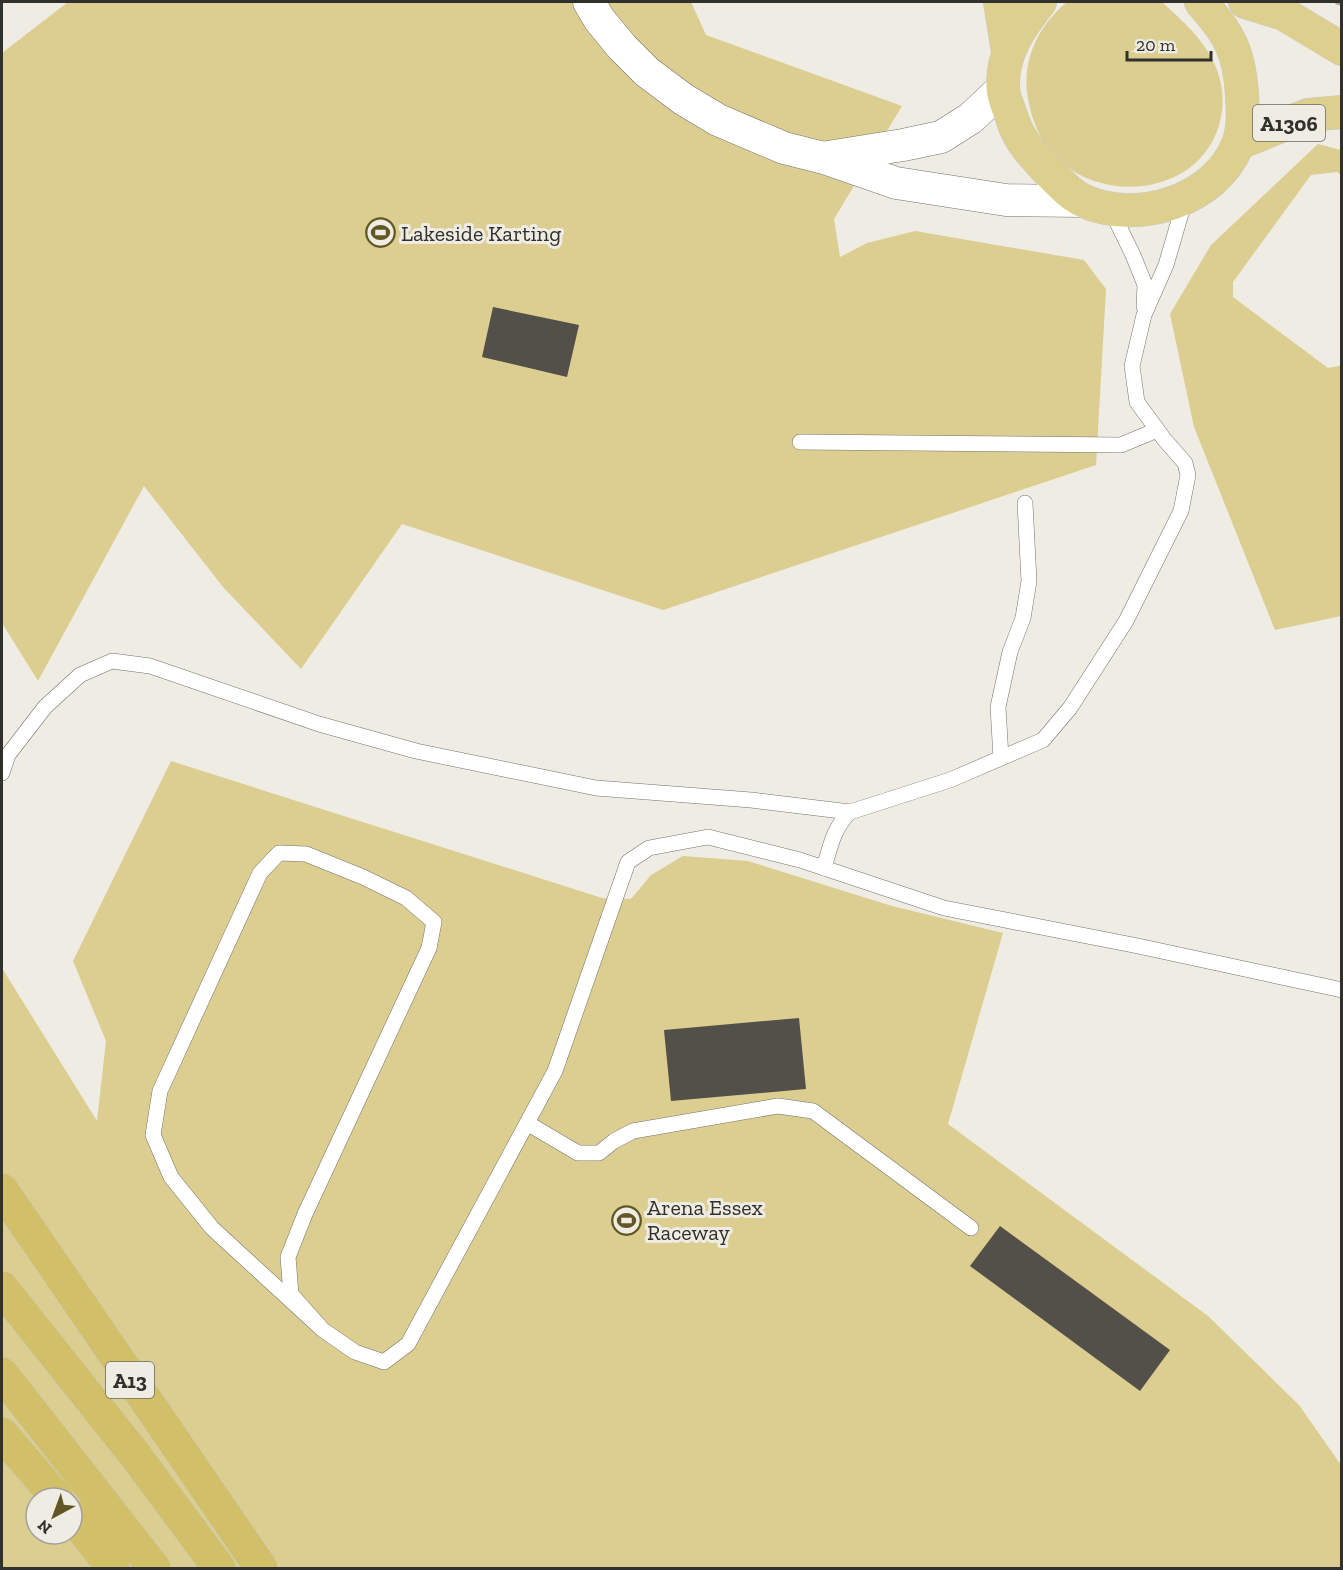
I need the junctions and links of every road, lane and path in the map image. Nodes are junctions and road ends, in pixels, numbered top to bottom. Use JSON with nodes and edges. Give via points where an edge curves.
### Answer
{"nodes":[{"id":1,"x":589,"y":2,"type":"edge"},
{"id":2,"x":1000,"y":2,"type":"edge"},
{"id":3,"x":1040,"y":2,"type":"edge"},
{"id":4,"x":1201,"y":2,"type":"edge"},
{"id":5,"x":1245,"y":2,"type":"edge"},
{"id":6,"x":1336,"y":2,"type":"edge"},
{"id":7,"x":1341,"y":5,"type":"edge"},
{"id":8,"x":1273,"y":8,"type":"edge"},
{"id":9,"x":1341,"y":49,"type":"edge"},
{"id":10,"x":1008,"y":52,"type":"junction"},
{"id":11,"x":1003,"y":88,"type":"junction"},
{"id":12,"x":1341,"y":112,"type":"edge"},
{"id":13,"x":1239,"y":143,"type":"junction"},
{"id":14,"x":825,"y":158,"type":"junction"},
{"id":15,"x":1185,"y":200,"type":"junction"},
{"id":16,"x":1097,"y":206,"type":"junction"},
{"id":17,"x":1144,"y":315,"type":"junction"},
{"id":18,"x":1157,"y":430,"type":"junction"},
{"id":19,"x":800,"y":442,"type":"dead end"},
{"id":20,"x":1025,"y":503,"type":"dead end"},
{"id":21,"x":1001,"y":758,"type":"junction"},
{"id":22,"x":2,"y":773,"type":"edge"},
{"id":23,"x":850,"y":812,"type":"junction"},
{"id":24,"x":824,"y":868,"type":"junction"},
{"id":25,"x":1341,"y":990,"type":"edge"},
{"id":26,"x":527,"y":1124,"type":"junction"},
{"id":27,"x":2,"y":1190,"type":"edge"},
{"id":28,"x":971,"y":1228,"type":"dead end"},
{"id":29,"x":2,"y":1288,"type":"edge"},
{"id":30,"x":323,"y":1330,"type":"junction"},
{"id":31,"x":2,"y":1374,"type":"edge"},
{"id":32,"x":2,"y":1434,"type":"edge"},
{"id":33,"x":47,"y":1486,"type":"edge"},
{"id":34,"x":84,"y":1532,"type":"edge"},
{"id":35,"x":113,"y":1569,"type":"edge"},
{"id":36,"x":154,"y":1569,"type":"edge"},
{"id":37,"x":219,"y":1569,"type":"edge"},
{"id":38,"x":261,"y":1569,"type":"edge"}],
"edges":[{"from":1,"to":14,"type":"street","via":[[622,47],[683,99],[717,120],[784,148]]},
{"from":2,"to":10,"type":"main road"},
{"from":3,"to":10,"type":"main road"},
{"from":4,"to":13,"type":"main road","via":[[1230,42],[1239,68],[1243,114]]},
{"from":5,"to":8,"type":"main road"},
{"from":6,"to":7,"type":"path"},
{"from":8,"to":9,"type":"main road"},
{"from":10,"to":11,"type":"main road"},
{"from":11,"to":14,"type":"street","via":[[971,118],[941,137]]},
{"from":11,"to":16,"type":"main road","via":[[1016,130],[1033,156],[1057,180]]},
{"from":12,"to":13,"type":"main road","number":"A1306","via":[[1308,116]]},
{"from":13,"to":15,"type":"main road","via":[[1208,185]]},
{"from":14,"to":16,"type":"street","via":[[896,183],[1006,200]]},
{"from":15,"to":16,"type":"main road","via":[[1148,208]]},
{"from":15,"to":17,"type":"lane","via":[[1166,265]]},
{"from":16,"to":17,"type":"lane","via":[[1133,255],[1145,285]]},
{"from":17,"to":18,"type":"lane","via":[[1132,366],[1137,402]]},
{"from":18,"to":19,"type":"lane","via":[[1121,445]]},
{"from":18,"to":21,"type":"lane","via":[[1185,462],[1188,475],[1181,511],[1126,621],[1070,708],[1043,740]]},
{"from":20,"to":21,"type":"lane","via":[[1029,581],[1023,618],[1010,652],[998,706]]},
{"from":21,"to":23,"type":"lane","via":[[950,780]]},
{"from":22,"to":23,"type":"lane","via":[[9,755],[45,707],[80,675],[112,661],[150,666],[320,724],[416,751],[551,779],[596,788]]},
{"from":23,"to":24,"type":"lane","via":[[840,821]]},
{"from":24,"to":25,"type":"lane","via":[[944,908]]},
{"from":24,"to":26,"type":"lane","via":[[708,837],[649,848],[628,862],[555,1071]]},
{"from":26,"to":28,"type":"lane","via":[[578,1153],[587,1154],[599,1153],[633,1131],[778,1106],[813,1111]]},
{"from":26,"to":30,"type":"lane","via":[[408,1344],[384,1362],[354,1352]]},
{"from":27,"to":38,"type":"highway","number":"A13"},
{"from":29,"to":37,"type":"highway","number":"A13","via":[[135,1455]]},
{"from":30,"to":30,"type":"lane","via":[[291,1294],[288,1257],[429,948],[434,922],[406,898],[363,877],[306,854],[279,853],[260,873],[160,1090],[153,1135],[171,1177],[212,1228]]},
{"from":31,"to":36,"type":"highway"},
{"from":32,"to":33,"type":"highway"},
{"from":34,"to":35,"type":"highway"}]}
